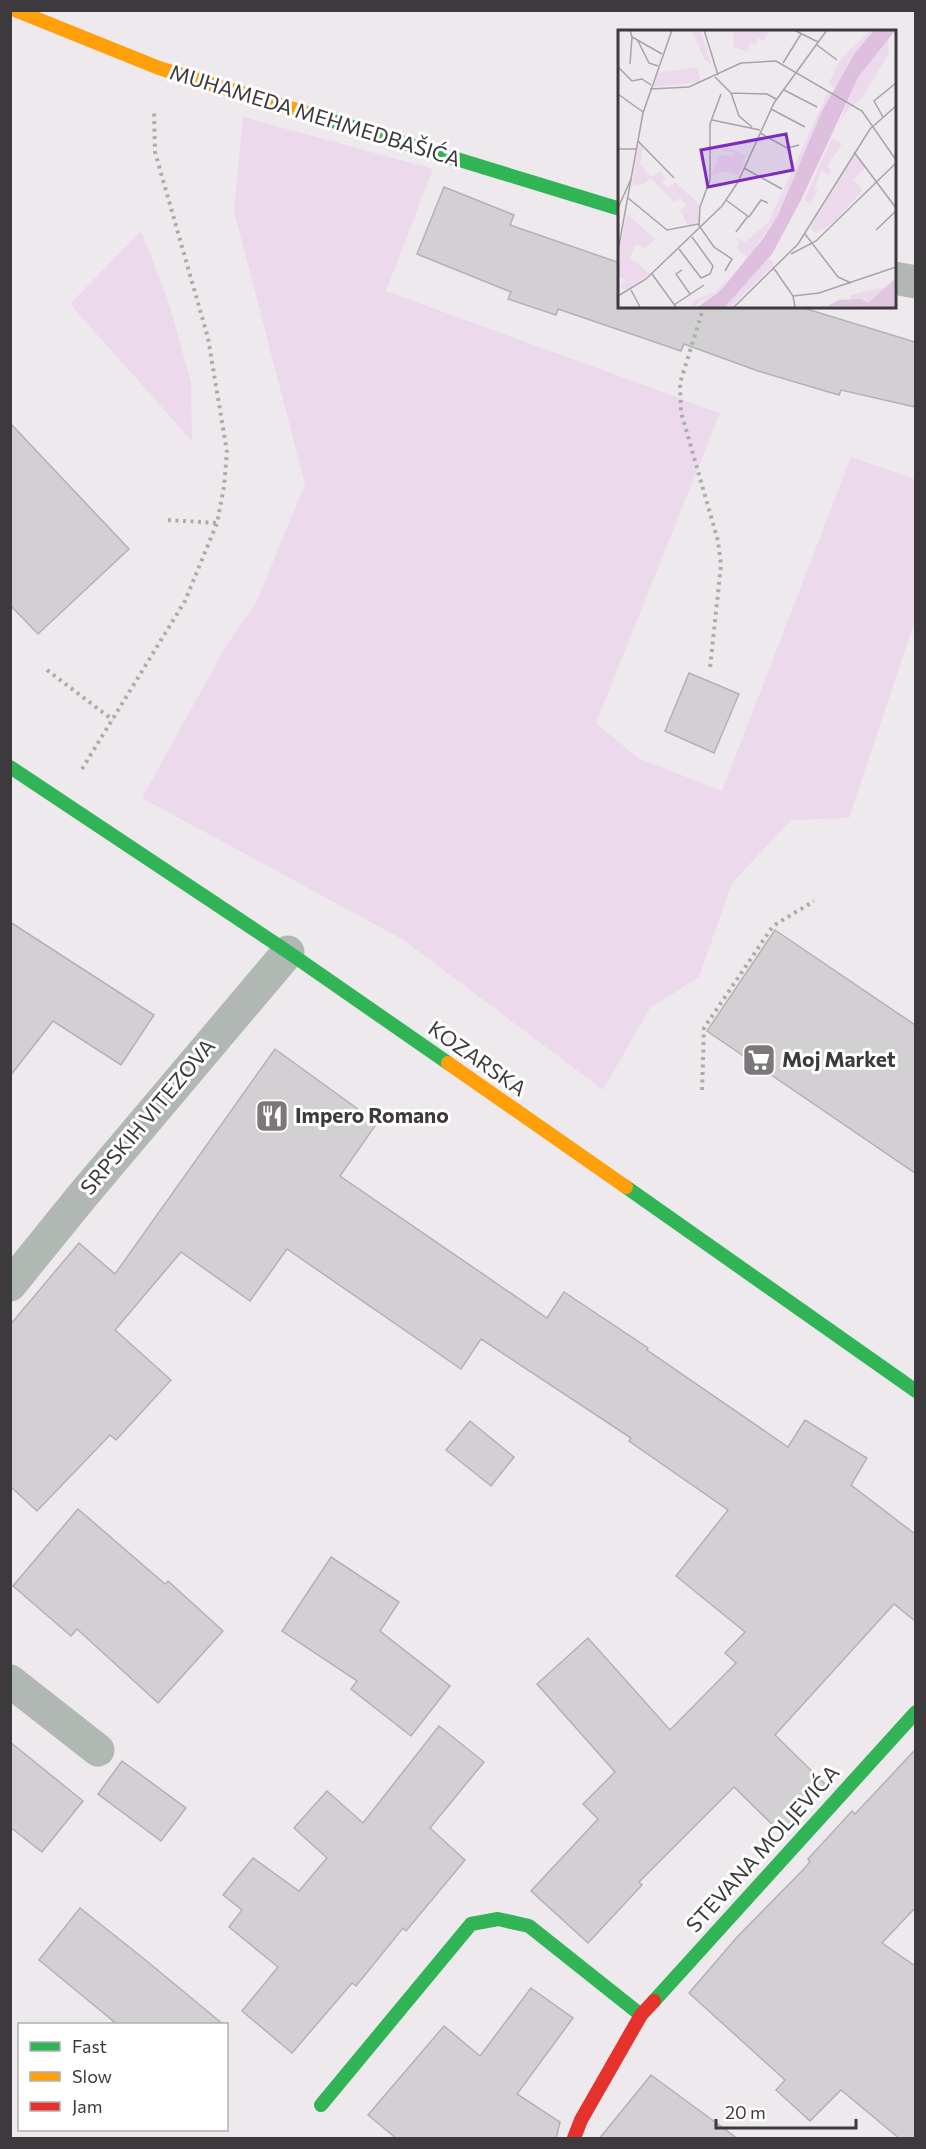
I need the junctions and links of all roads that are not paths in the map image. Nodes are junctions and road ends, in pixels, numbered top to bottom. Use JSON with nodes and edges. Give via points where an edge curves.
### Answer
{"nodes":[{"id":1,"x":15,"y":10,"type":"edge"},
{"id":2,"x":618,"y":208,"type":"edge"},
{"id":3,"x":896,"y":278,"type":"edge"},
{"id":4,"x":915,"y":282,"type":"edge"},
{"id":5,"x":10,"y":767,"type":"edge"},
{"id":6,"x":288,"y":952,"type":"junction"},
{"id":7,"x":10,"y":1285,"type":"edge"},
{"id":8,"x":915,"y":1391,"type":"edge"},
{"id":9,"x":10,"y":1681,"type":"edge"},
{"id":10,"x":915,"y":1712,"type":"edge"},
{"id":11,"x":98,"y":1750,"type":"dead end"},
{"id":12,"x":641,"y":2015,"type":"junction"},
{"id":13,"x":321,"y":2105,"type":"dead end"},
{"id":14,"x":574,"y":2139,"type":"edge"}],
"edges":[{"from":1,"to":2,"type":"street","name":"MUHAMEDA MEHMEDBAŠIĆA","via":[[159,68]]},
{"from":3,"to":4,"type":"street"},
{"from":5,"to":6,"type":"street","name":"KOZARSKA"},
{"from":6,"to":7,"type":"street","name":"SRPSKIH VITEZOVA"},
{"from":6,"to":8,"type":"street","name":"KOZARSKA"},
{"from":9,"to":11,"type":"street"},
{"from":10,"to":12,"type":"street","name":"STEVANA MOLJEVIĆA"},
{"from":12,"to":13,"type":"street","via":[[529,1926],[485,1920],[471,1924]]},
{"from":12,"to":14,"type":"street","name":"STEVANA MOLJEVIĆA"}]}
